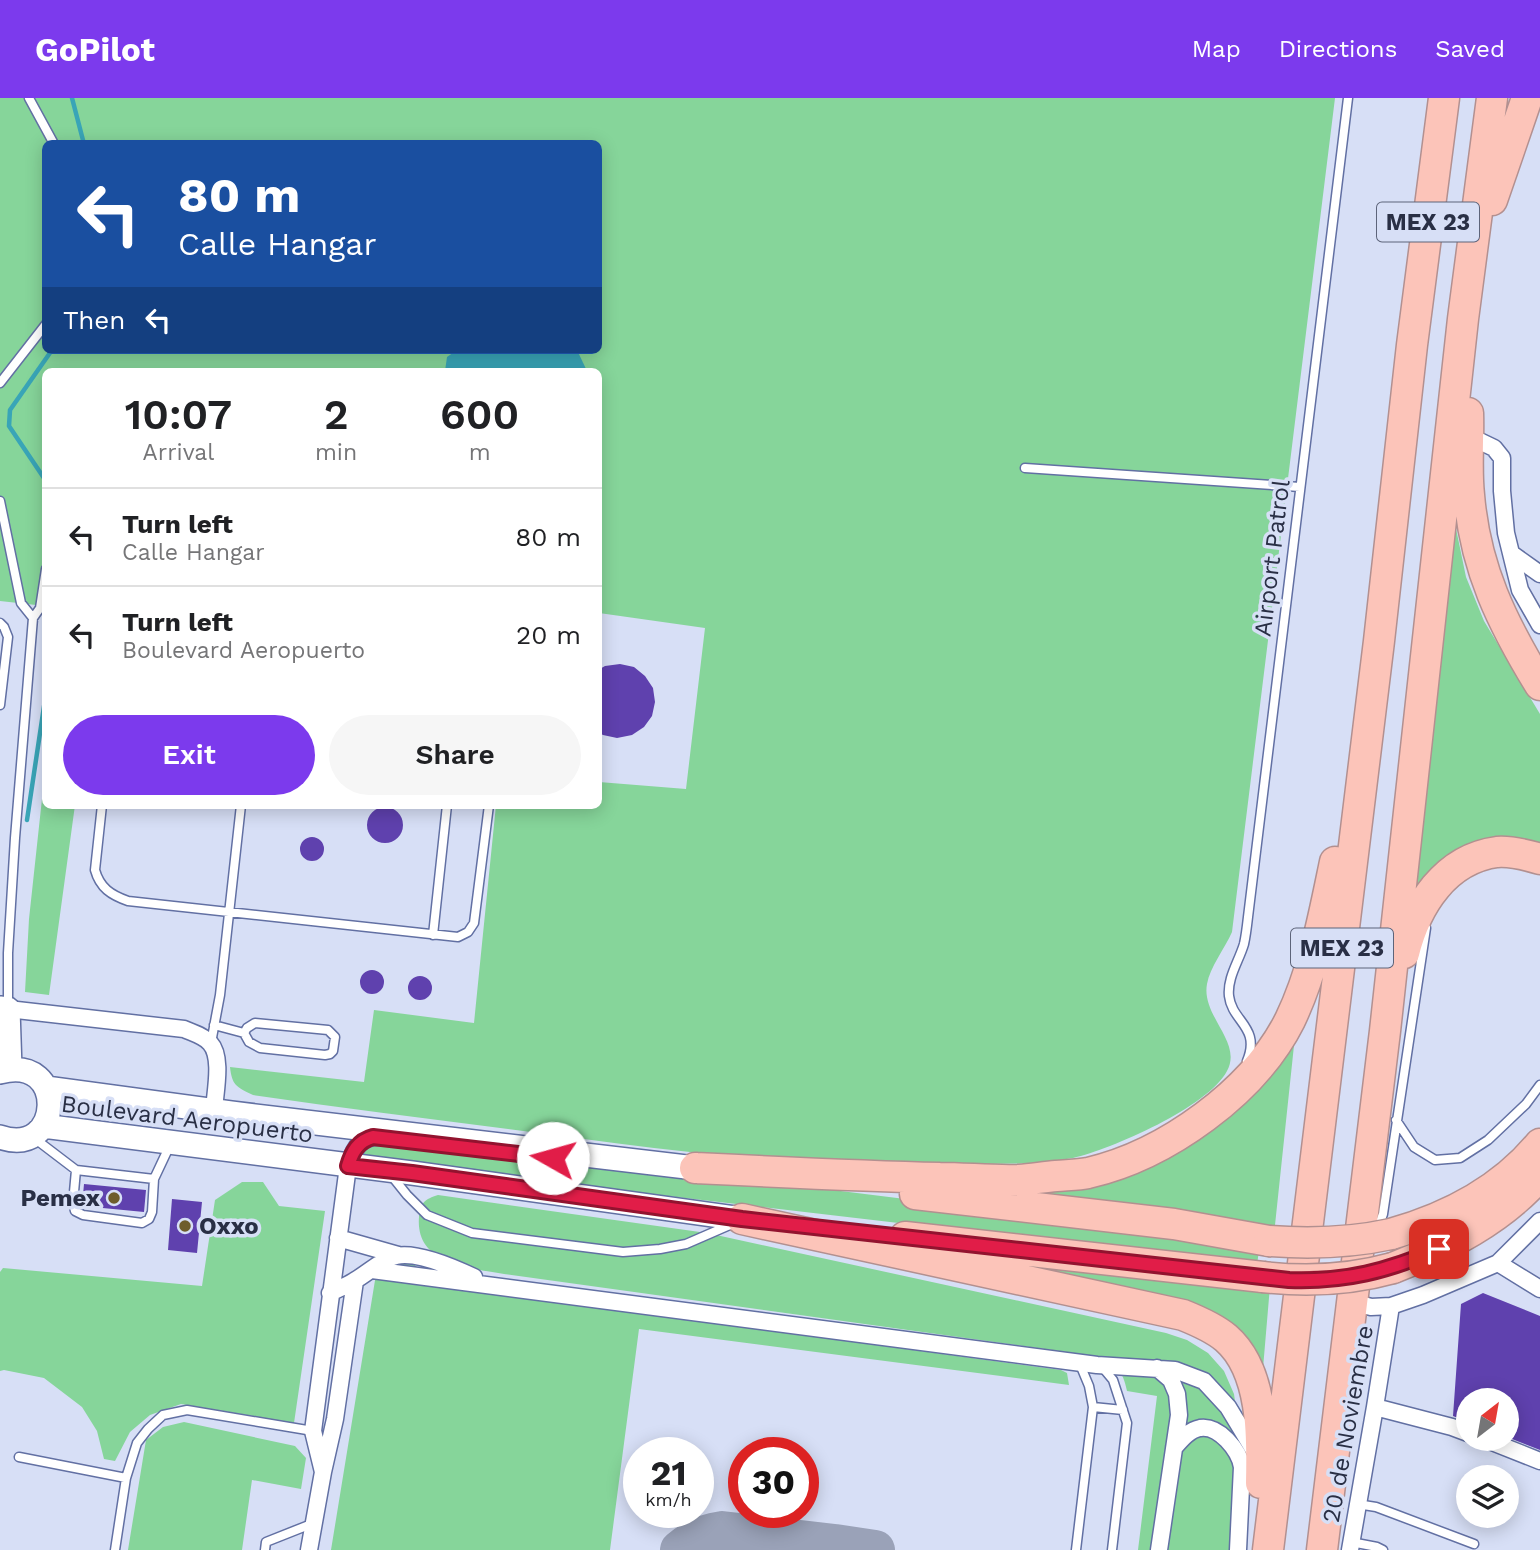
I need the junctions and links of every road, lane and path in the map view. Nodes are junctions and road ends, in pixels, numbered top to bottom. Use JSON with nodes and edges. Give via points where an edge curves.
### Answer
{"nodes":[{"id":1,"x":29,"y":98,"type":"edge"},
{"id":2,"x":1348,"y":98,"type":"edge"},
{"id":3,"x":1444,"y":98,"type":"edge"},
{"id":4,"x":1492,"y":98,"type":"edge"},
{"id":5,"x":1527,"y":98,"type":"edge"},
{"id":6,"x":52,"y":140,"type":"edge"},
{"id":7,"x":1469,"y":267,"type":"junction"},
{"id":8,"x":1463,"y":319,"type":"junction"},
{"id":9,"x":42,"y":329,"type":"edge"},
{"id":10,"x":0,"y":383,"type":"edge"},
{"id":11,"x":1469,"y":436,"type":"junction"},
{"id":12,"x":1024,"y":468,"type":"dead end"},
{"id":13,"x":1300,"y":487,"type":"junction"},
{"id":14,"x":0,"y":501,"type":"edge"},
{"id":15,"x":1512,"y":554,"type":"junction"},
{"id":16,"x":1540,"y":574,"type":"edge"},
{"id":17,"x":42,"y":595,"type":"edge"},
{"id":18,"x":33,"y":618,"type":"junction"},
{"id":19,"x":0,"y":623,"type":"edge"},
{"id":20,"x":1540,"y":625,"type":"edge"},
{"id":21,"x":1379,"y":641,"type":"junction"},
{"id":22,"x":1540,"y":685,"type":"edge"},
{"id":23,"x":0,"y":705,"type":"edge"},
{"id":24,"x":103,"y":809,"type":"edge"},
{"id":25,"x":241,"y":809,"type":"edge"},
{"id":26,"x":447,"y":809,"type":"edge"},
{"id":27,"x":488,"y":809,"type":"edge"},
{"id":28,"x":1521,"y":858,"type":"edge"},
{"id":29,"x":1431,"y":894,"type":"junction"},
{"id":30,"x":229,"y":912,"type":"junction"},
{"id":31,"x":433,"y":935,"type":"junction"},
{"id":32,"x":0,"y":943,"type":"edge"},
{"id":33,"x":8,"y":953,"type":"junction"},
{"id":34,"x":4,"y":1009,"type":"edge"},
{"id":35,"x":215,"y":1025,"type":"junction"},
{"id":36,"x":1385,"y":1031,"type":"junction"},
{"id":37,"x":244,"y":1033,"type":"junction"},
{"id":38,"x":211,"y":1043,"type":"junction"},
{"id":39,"x":5,"y":1070,"type":"edge"},
{"id":40,"x":1540,"y":1085,"type":"edge"},
{"id":41,"x":46,"y":1088,"type":"junction"},
{"id":42,"x":214,"y":1110,"type":"junction"},
{"id":43,"x":1215,"y":1110,"type":"junction"},
{"id":44,"x":1396,"y":1120,"type":"junction"},
{"id":45,"x":14,"y":1138,"type":"edge"},
{"id":46,"x":170,"y":1143,"type":"junction"},
{"id":47,"x":1540,"y":1144,"type":"edge"},
{"id":48,"x":602,"y":1158,"type":"junction"},
{"id":49,"x":348,"y":1166,"type":"junction"},
{"id":50,"x":695,"y":1168,"type":"junction"},
{"id":51,"x":76,"y":1170,"type":"junction"},
{"id":52,"x":387,"y":1170,"type":"junction"},
{"id":53,"x":1540,"y":1175,"type":"edge"},
{"id":54,"x":154,"y":1179,"type":"junction"},
{"id":55,"x":742,"y":1219,"type":"junction"},
{"id":56,"x":1540,"y":1221,"type":"edge"},
{"id":57,"x":338,"y":1238,"type":"junction"},
{"id":58,"x":398,"y":1255,"type":"junction"},
{"id":59,"x":1380,"y":1255,"type":"junction"},
{"id":60,"x":1498,"y":1263,"type":"junction"},
{"id":61,"x":372,"y":1270,"type":"junction"},
{"id":62,"x":355,"y":1281,"type":"junction"},
{"id":63,"x":492,"y":1286,"type":"junction"},
{"id":64,"x":1540,"y":1289,"type":"edge"},
{"id":65,"x":330,"y":1293,"type":"junction"},
{"id":66,"x":1352,"y":1302,"type":"junction"},
{"id":67,"x":1391,"y":1306,"type":"junction"},
{"id":68,"x":1079,"y":1362,"type":"junction"},
{"id":69,"x":1097,"y":1365,"type":"junction"},
{"id":70,"x":1157,"y":1368,"type":"junction"},
{"id":71,"x":1093,"y":1407,"type":"junction"},
{"id":72,"x":1375,"y":1407,"type":"junction"},
{"id":73,"x":1123,"y":1410,"type":"junction"},
{"id":74,"x":1456,"y":1428,"type":"edge"},
{"id":75,"x":313,"y":1431,"type":"junction"},
{"id":76,"x":1174,"y":1448,"type":"junction"},
{"id":77,"x":1515,"y":1451,"type":"edge"},
{"id":78,"x":19,"y":1457,"type":"dead end"},
{"id":79,"x":1540,"y":1461,"type":"edge"},
{"id":80,"x":1261,"y":1462,"type":"junction"},
{"id":81,"x":323,"y":1472,"type":"junction"},
{"id":82,"x":127,"y":1479,"type":"junction"},
{"id":83,"x":1357,"y":1504,"type":"junction"},
{"id":84,"x":314,"y":1523,"type":"junction"},
{"id":85,"x":1474,"y":1544,"type":"dead end"},
{"id":86,"x":1350,"y":1546,"type":"edge"},
{"id":87,"x":115,"y":1550,"type":"edge"},
{"id":88,"x":265,"y":1550,"type":"edge"},
{"id":89,"x":309,"y":1550,"type":"edge"},
{"id":90,"x":1076,"y":1550,"type":"edge"},
{"id":91,"x":1112,"y":1550,"type":"edge"},
{"id":92,"x":1159,"y":1550,"type":"edge"},
{"id":93,"x":1238,"y":1550,"type":"edge"},
{"id":94,"x":1261,"y":1550,"type":"edge"},
{"id":95,"x":1268,"y":1550,"type":"edge"},
{"id":96,"x":1322,"y":1550,"type":"edge"},
{"id":97,"x":1383,"y":1550,"type":"edge"}],
"edges":[{"from":1,"to":6,"type":"lane"},
{"from":2,"to":13,"type":"lane","name":"Airport Patrol"},
{"from":3,"to":21,"type":"highway","number":"MEX 23"},
{"from":4,"to":7,"type":"highway","number":"MEX 23"},
{"from":5,"to":7,"type":"highway"},
{"from":7,"to":8,"type":"highway","number":"MEX 23"},
{"from":8,"to":11,"type":"highway"},
{"from":8,"to":36,"type":"highway","number":"MEX 23"},
{"from":9,"to":10,"type":"lane"},
{"from":11,"to":15,"type":"street","via":[[1494,448],[1502,458],[1506,533]]},
{"from":11,"to":22,"type":"highway","via":[[1468,493],[1487,583]]},
{"from":12,"to":13,"type":"lane"},
{"from":13,"to":43,"type":"lane","name":"Airport Patrol","via":[[1248,917],[1230,981],[1233,1009],[1252,1044],[1239,1077]]},
{"from":14,"to":18,"type":"lane","via":[[21,603]]},
{"from":15,"to":16,"type":"street"},
{"from":15,"to":20,"type":"street","via":[[1520,590]]},
{"from":17,"to":18,"type":"lane"},
{"from":18,"to":33,"type":"lane"},
{"from":19,"to":23,"type":"lane","via":[[8,637]]},
{"from":21,"to":43,"type":"highway","via":[[1307,980],[1289,1022],[1267,1056]]},
{"from":21,"to":95,"type":"highway","number":"MEX 23"},
{"from":24,"to":30,"type":"lane","via":[[95,870],[105,889],[128,901]]},
{"from":25,"to":30,"type":"lane"},
{"from":26,"to":31,"type":"lane"},
{"from":27,"to":31,"type":"lane","via":[[474,923],[458,937]]},
{"from":28,"to":29,"type":"highway","via":[[1476,858],[1454,868]]},
{"from":29,"to":36,"type":"highway","via":[[1408,940]]},
{"from":29,"to":44,"type":"lane"},
{"from":30,"to":31,"type":"lane"},
{"from":30,"to":35,"type":"lane"},
{"from":32,"to":33,"type":"lane"},
{"from":33,"to":34,"type":"lane"},
{"from":34,"to":38,"type":"street","via":[[184,1030]]},
{"from":34,"to":39,"type":"street"},
{"from":35,"to":37,"type":"lane"},
{"from":35,"to":38,"type":"lane"},
{"from":36,"to":66,"type":"highway","number":"MEX 23"},
{"from":37,"to":37,"type":"lane","via":[[255,1023],[279,1025],[328,1030],[335,1042],[332,1053],[325,1055],[260,1048]]},
{"from":38,"to":42,"type":"street","via":[[218,1060]]},
{"from":39,"to":41,"type":"street","via":[[31,1073]]},
{"from":40,"to":44,"type":"lane","via":[[1488,1140],[1460,1158],[1435,1160],[1414,1147]]},
{"from":41,"to":42,"type":"street","name":"Boulevard Aeropuerto"},
{"from":41,"to":45,"type":"street","via":[[48,1118]]},
{"from":42,"to":48,"type":"street","name":"Boulevard Aeropuerto"},
{"from":43,"to":50,"type":"highway","via":[[1131,1159],[1087,1173],[1019,1180]]},
{"from":44,"to":59,"type":"lane"},
{"from":45,"to":46,"type":"street","name":"Boulevard Aeropuerto"},
{"from":45,"to":51,"type":"lane"},
{"from":46,"to":49,"type":"street","name":"Boulevard Aeropuerto"},
{"from":46,"to":54,"type":"lane"},
{"from":47,"to":59,"type":"highway","via":[[1493,1187]]},
{"from":48,"to":49,"type":"street","via":[[577,1161],[373,1137],[360,1143]]},
{"from":48,"to":50,"type":"street","name":"Boulevard Aeropuerto"},
{"from":49,"to":52,"type":"street","name":"Boulevard Aeropuerto"},
{"from":49,"to":57,"type":"street"},
{"from":50,"to":59,"type":"highway","bridge":true,"via":[[1174,1224],[1269,1241],[1345,1242]]},
{"from":51,"to":54,"type":"lane"},
{"from":51,"to":54,"type":"lane","via":[[75,1211],[111,1220],[142,1223],[149,1219]]},
{"from":52,"to":55,"type":"street","name":"Boulevard Aeropuerto"},
{"from":52,"to":55,"type":"lane","via":[[427,1215],[472,1233],[623,1252],[686,1244]]},
{"from":53,"to":59,"type":"highway","via":[[1484,1223],[1439,1249]]},
{"from":55,"to":59,"type":"highway","bridge":true,"via":[[1308,1281],[1370,1274]]},
{"from":55,"to":80,"type":"highway","via":[[1183,1315],[1205,1324],[1227,1339],[1254,1386]]},
{"from":56,"to":60,"type":"street"},
{"from":57,"to":58,"type":"street"},
{"from":57,"to":65,"type":"street"},
{"from":58,"to":61,"type":"street"},
{"from":58,"to":63,"type":"street","via":[[429,1260]]},
{"from":59,"to":66,"type":"lane"},
{"from":60,"to":64,"type":"street"},
{"from":60,"to":67,"type":"street"},
{"from":61,"to":62,"type":"street"},
{"from":61,"to":63,"type":"street"},
{"from":62,"to":65,"type":"street"},
{"from":62,"to":81,"type":"street"},
{"from":63,"to":68,"type":"street"},
{"from":65,"to":75,"type":"street"},
{"from":66,"to":67,"type":"street"},
{"from":66,"to":96,"type":"highway","number":"MEX 23"},
{"from":67,"to":72,"type":"street","name":"20 de Noviembre"},
{"from":68,"to":69,"type":"street"},
{"from":68,"to":71,"type":"lane"},
{"from":69,"to":70,"type":"street"},
{"from":69,"to":73,"type":"lane","via":[[1113,1380]]},
{"from":70,"to":76,"type":"street","via":[[1171,1380],[1177,1395]]},
{"from":70,"to":80,"type":"street","via":[[1204,1381],[1228,1407]]},
{"from":71,"to":73,"type":"lane"},
{"from":71,"to":90,"type":"lane"},
{"from":72,"to":74,"type":"street"},
{"from":72,"to":83,"type":"street","name":"20 de Noviembre"},
{"from":73,"to":91,"type":"lane","via":[[1127,1423]]},
{"from":75,"to":81,"type":"street"},
{"from":75,"to":82,"type":"lane","via":[[187,1410],[163,1415],[137,1443]]},
{"from":76,"to":92,"type":"street"},
{"from":76,"to":93,"type":"street","via":[[1188,1433],[1202,1427],[1232,1444],[1242,1467]]},
{"from":77,"to":79,"type":"street"},
{"from":78,"to":82,"type":"lane"},
{"from":80,"to":94,"type":"highway"},
{"from":81,"to":84,"type":"street"},
{"from":82,"to":87,"type":"lane"},
{"from":83,"to":85,"type":"lane"},
{"from":83,"to":86,"type":"street","name":"20 de Noviembre"},
{"from":84,"to":88,"type":"lane","via":[[266,1542]]},
{"from":84,"to":89,"type":"street"},
{"from":86,"to":97,"type":"lane"}]}
